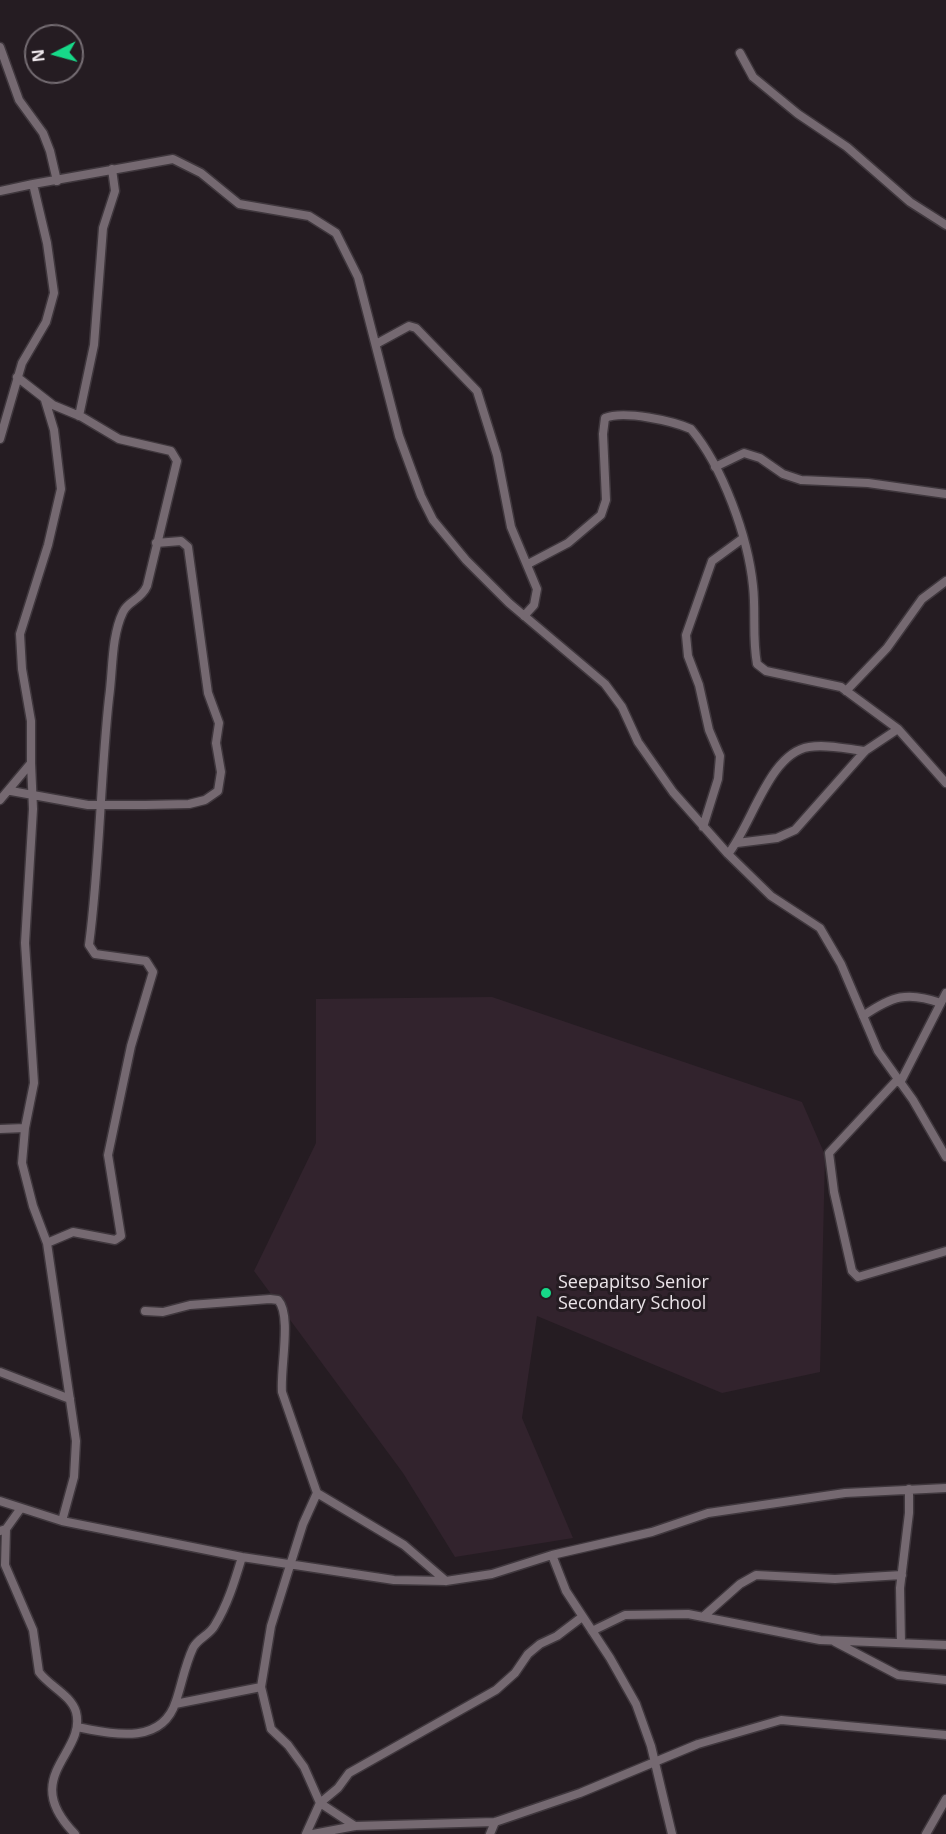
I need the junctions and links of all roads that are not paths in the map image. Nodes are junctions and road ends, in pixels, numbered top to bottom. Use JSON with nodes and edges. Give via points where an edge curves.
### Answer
{"nodes":[{"id":1,"x":0,"y":47,"type":"edge"},
{"id":2,"x":740,"y":53,"type":"dead end"},
{"id":3,"x":112,"y":169,"type":"junction"},
{"id":4,"x":57,"y":181,"type":"junction"},
{"id":5,"x":33,"y":184,"type":"junction"},
{"id":6,"x":0,"y":190,"type":"edge"},
{"id":7,"x":946,"y":225,"type":"edge"},
{"id":8,"x":376,"y":344,"type":"junction"},
{"id":9,"x":17,"y":378,"type":"junction"},
{"id":10,"x":45,"y":399,"type":"junction"},
{"id":11,"x":79,"y":416,"type":"junction"},
{"id":12,"x":0,"y":439,"type":"edge"},
{"id":13,"x":715,"y":467,"type":"junction"},
{"id":14,"x":946,"y":494,"type":"edge"},
{"id":15,"x":742,"y":539,"type":"junction"},
{"id":16,"x":156,"y":543,"type":"junction"},
{"id":17,"x":528,"y":564,"type":"junction"},
{"id":18,"x":946,"y":581,"type":"edge"},
{"id":19,"x":524,"y":616,"type":"junction"},
{"id":20,"x":846,"y":691,"type":"junction"},
{"id":21,"x":898,"y":729,"type":"junction"},
{"id":22,"x":865,"y":751,"type":"junction"},
{"id":23,"x":31,"y":763,"type":"junction"},
{"id":24,"x":946,"y":783,"type":"edge"},
{"id":25,"x":10,"y":790,"type":"junction"},
{"id":26,"x":32,"y":793,"type":"junction"},
{"id":27,"x":0,"y":800,"type":"edge"},
{"id":28,"x":101,"y":804,"type":"junction"},
{"id":29,"x":703,"y":827,"type":"junction"},
{"id":30,"x":737,"y":843,"type":"junction"},
{"id":31,"x":728,"y":854,"type":"junction"},
{"id":32,"x":946,"y":993,"type":"edge"},
{"id":33,"x":941,"y":1003,"type":"junction"},
{"id":34,"x":863,"y":1016,"type":"junction"},
{"id":35,"x":899,"y":1081,"type":"junction"},
{"id":36,"x":25,"y":1128,"type":"junction"},
{"id":37,"x":0,"y":1129,"type":"edge"},
{"id":38,"x":946,"y":1157,"type":"edge"},
{"id":39,"x":47,"y":1243,"type":"junction"},
{"id":40,"x":946,"y":1251,"type":"edge"},
{"id":41,"x":145,"y":1311,"type":"dead end"},
{"id":42,"x":0,"y":1372,"type":"edge"},
{"id":43,"x":70,"y":1399,"type":"junction"},
{"id":44,"x":946,"y":1488,"type":"edge"},
{"id":45,"x":909,"y":1489,"type":"junction"},
{"id":46,"x":317,"y":1493,"type":"junction"},
{"id":47,"x":0,"y":1501,"type":"edge"},
{"id":48,"x":21,"y":1508,"type":"junction"},
{"id":49,"x":62,"y":1521,"type":"junction"},
{"id":50,"x":3,"y":1530,"type":"edge"},
{"id":51,"x":552,"y":1556,"type":"junction"},
{"id":52,"x":242,"y":1557,"type":"junction"},
{"id":53,"x":290,"y":1565,"type":"junction"},
{"id":54,"x":902,"y":1575,"type":"junction"},
{"id":55,"x":446,"y":1581,"type":"junction"},
{"id":56,"x":705,"y":1615,"type":"junction"},
{"id":57,"x":582,"y":1617,"type":"junction"},
{"id":58,"x":592,"y":1631,"type":"junction"},
{"id":59,"x":833,"y":1640,"type":"junction"},
{"id":60,"x":901,"y":1643,"type":"junction"},
{"id":61,"x":946,"y":1645,"type":"edge"},
{"id":62,"x":946,"y":1680,"type":"edge"},
{"id":63,"x":261,"y":1687,"type":"junction"},
{"id":64,"x":175,"y":1704,"type":"junction"},
{"id":65,"x":78,"y":1727,"type":"junction"},
{"id":66,"x":946,"y":1735,"type":"edge"},
{"id":67,"x":653,"y":1761,"type":"junction"},
{"id":68,"x":946,"y":1799,"type":"edge"},
{"id":69,"x":320,"y":1803,"type":"junction"},
{"id":70,"x":495,"y":1822,"type":"junction"},
{"id":71,"x":355,"y":1826,"type":"junction"},
{"id":72,"x":75,"y":1834,"type":"edge"},
{"id":73,"x":306,"y":1834,"type":"edge"},
{"id":74,"x":313,"y":1834,"type":"edge"},
{"id":75,"x":490,"y":1834,"type":"edge"},
{"id":76,"x":672,"y":1834,"type":"edge"},
{"id":77,"x":926,"y":1834,"type":"edge"}],
"edges":[{"from":1,"to":4,"type":"street","via":[[19,100],[43,133]]},
{"from":2,"to":7,"type":"street","via":[[753,77],[846,147],[910,202]]},
{"from":3,"to":4,"type":"street"},
{"from":3,"to":8,"type":"street","via":[[163,159],[178,160],[201,172],[239,204],[301,214],[327,225],[343,242],[358,277]]},
{"from":3,"to":11,"type":"street","via":[[115,190],[103,228],[94,345]]},
{"from":4,"to":5,"type":"street"},
{"from":5,"to":6,"type":"street"},
{"from":5,"to":9,"type":"street","via":[[54,293],[46,322],[26,354]]},
{"from":8,"to":17,"type":"street","via":[[409,326],[416,328],[436,352],[471,382],[497,455],[511,527]]},
{"from":8,"to":19,"type":"street","via":[[399,436],[425,508],[466,560]]},
{"from":9,"to":10,"type":"street"},
{"from":9,"to":12,"type":"street"},
{"from":10,"to":11,"type":"street"},
{"from":10,"to":23,"type":"street","via":[[54,430],[61,489],[20,634],[31,721]]},
{"from":11,"to":16,"type":"street","via":[[119,439],[166,449],[176,456],[174,480]]},
{"from":13,"to":14,"type":"street","via":[[744,453],[801,480],[868,483]]},
{"from":13,"to":15,"type":"street"},
{"from":13,"to":17,"type":"street","via":[[691,429],[664,421],[615,415],[605,418],[606,500],[601,515],[568,543]]},
{"from":15,"to":20,"type":"street","via":[[754,588],[752,622],[757,664],[766,671]]},
{"from":15,"to":29,"type":"street","via":[[711,561],[686,635],[688,656],[720,756],[718,779]]},
{"from":16,"to":28,"type":"street","via":[[142,595],[127,606],[120,623],[104,736]]},
{"from":16,"to":28,"type":"street","via":[[182,541],[188,547],[208,693],[219,723],[216,743],[221,780],[218,790],[205,801]]},
{"from":17,"to":19,"type":"street","via":[[537,589],[536,599]]},
{"from":18,"to":20,"type":"street","via":[[922,598],[880,656]]},
{"from":19,"to":29,"type":"street","via":[[605,684],[622,707],[638,742]]},
{"from":20,"to":21,"type":"street"},
{"from":21,"to":22,"type":"street"},
{"from":21,"to":24,"type":"street"},
{"from":22,"to":30,"type":"street","via":[[795,830],[777,838]]},
{"from":22,"to":30,"type":"street","via":[[823,746],[794,752],[771,777]]},
{"from":23,"to":25,"type":"street"},
{"from":23,"to":26,"type":"street"},
{"from":25,"to":26,"type":"street"},
{"from":25,"to":27,"type":"street"},
{"from":26,"to":28,"type":"street"},
{"from":26,"to":36,"type":"street","via":[[26,943],[34,1083]]},
{"from":28,"to":39,"type":"street","via":[[90,949],[95,954],[146,962],[153,972],[131,1046],[108,1155],[121,1236],[115,1240],[70,1233]]},
{"from":29,"to":31,"type":"street"},
{"from":30,"to":31,"type":"street"},
{"from":31,"to":34,"type":"street","via":[[771,896],[820,928]]},
{"from":32,"to":33,"type":"street"},
{"from":33,"to":34,"type":"street","via":[[922,996],[898,997]]},
{"from":33,"to":35,"type":"street"},
{"from":34,"to":35,"type":"street","via":[[878,1052]]},
{"from":35,"to":38,"type":"street"},
{"from":35,"to":40,"type":"street","via":[[829,1153],[852,1271],[858,1277]]},
{"from":36,"to":37,"type":"street"},
{"from":36,"to":39,"type":"street","via":[[22,1163]]},
{"from":39,"to":43,"type":"street"},
{"from":41,"to":46,"type":"street","via":[[278,1299],[285,1312],[282,1392]]},
{"from":42,"to":43,"type":"street"},
{"from":43,"to":49,"type":"street","via":[[76,1461]]},
{"from":44,"to":45,"type":"street"},
{"from":45,"to":51,"type":"street","via":[[845,1493],[708,1513],[652,1532]]},
{"from":45,"to":54,"type":"street"},
{"from":46,"to":53,"type":"street"},
{"from":46,"to":55,"type":"street","via":[[404,1545]]},
{"from":47,"to":48,"type":"street"},
{"from":48,"to":49,"type":"street"},
{"from":48,"to":50,"type":"street"},
{"from":49,"to":52,"type":"street"},
{"from":50,"to":65,"type":"street","via":[[5,1565],[33,1630],[39,1672],[68,1699],[76,1711]]},
{"from":51,"to":55,"type":"street","via":[[492,1574]]},
{"from":51,"to":57,"type":"street"},
{"from":52,"to":53,"type":"street"},
{"from":52,"to":64,"type":"street","via":[[214,1628],[195,1644]]},
{"from":53,"to":55,"type":"street","via":[[394,1580]]},
{"from":53,"to":63,"type":"street","via":[[271,1626]]},
{"from":54,"to":56,"type":"street","via":[[835,1579],[756,1575]]},
{"from":54,"to":60,"type":"street"},
{"from":56,"to":58,"type":"street","via":[[640,1612],[612,1619]]},
{"from":56,"to":59,"type":"street"},
{"from":57,"to":58,"type":"street"},
{"from":57,"to":69,"type":"street","via":[[528,1654],[496,1690],[349,1773]]},
{"from":58,"to":67,"type":"street","via":[[636,1704]]},
{"from":59,"to":60,"type":"street"},
{"from":59,"to":62,"type":"street","via":[[898,1676]]},
{"from":60,"to":61,"type":"street"},
{"from":63,"to":64,"type":"street"},
{"from":63,"to":69,"type":"street","via":[[271,1729],[304,1767]]},
{"from":64,"to":65,"type":"street","via":[[155,1730],[112,1734]]},
{"from":65,"to":72,"type":"street","via":[[54,1774],[57,1813]]},
{"from":66,"to":67,"type":"street","via":[[789,1719],[746,1728]]},
{"from":67,"to":70,"type":"street","via":[[580,1793]]},
{"from":67,"to":76,"type":"street"},
{"from":68,"to":77,"type":"street"},
{"from":69,"to":71,"type":"street"},
{"from":69,"to":73,"type":"street"},
{"from":70,"to":71,"type":"street"},
{"from":70,"to":75,"type":"street"},
{"from":71,"to":74,"type":"street"}]}
